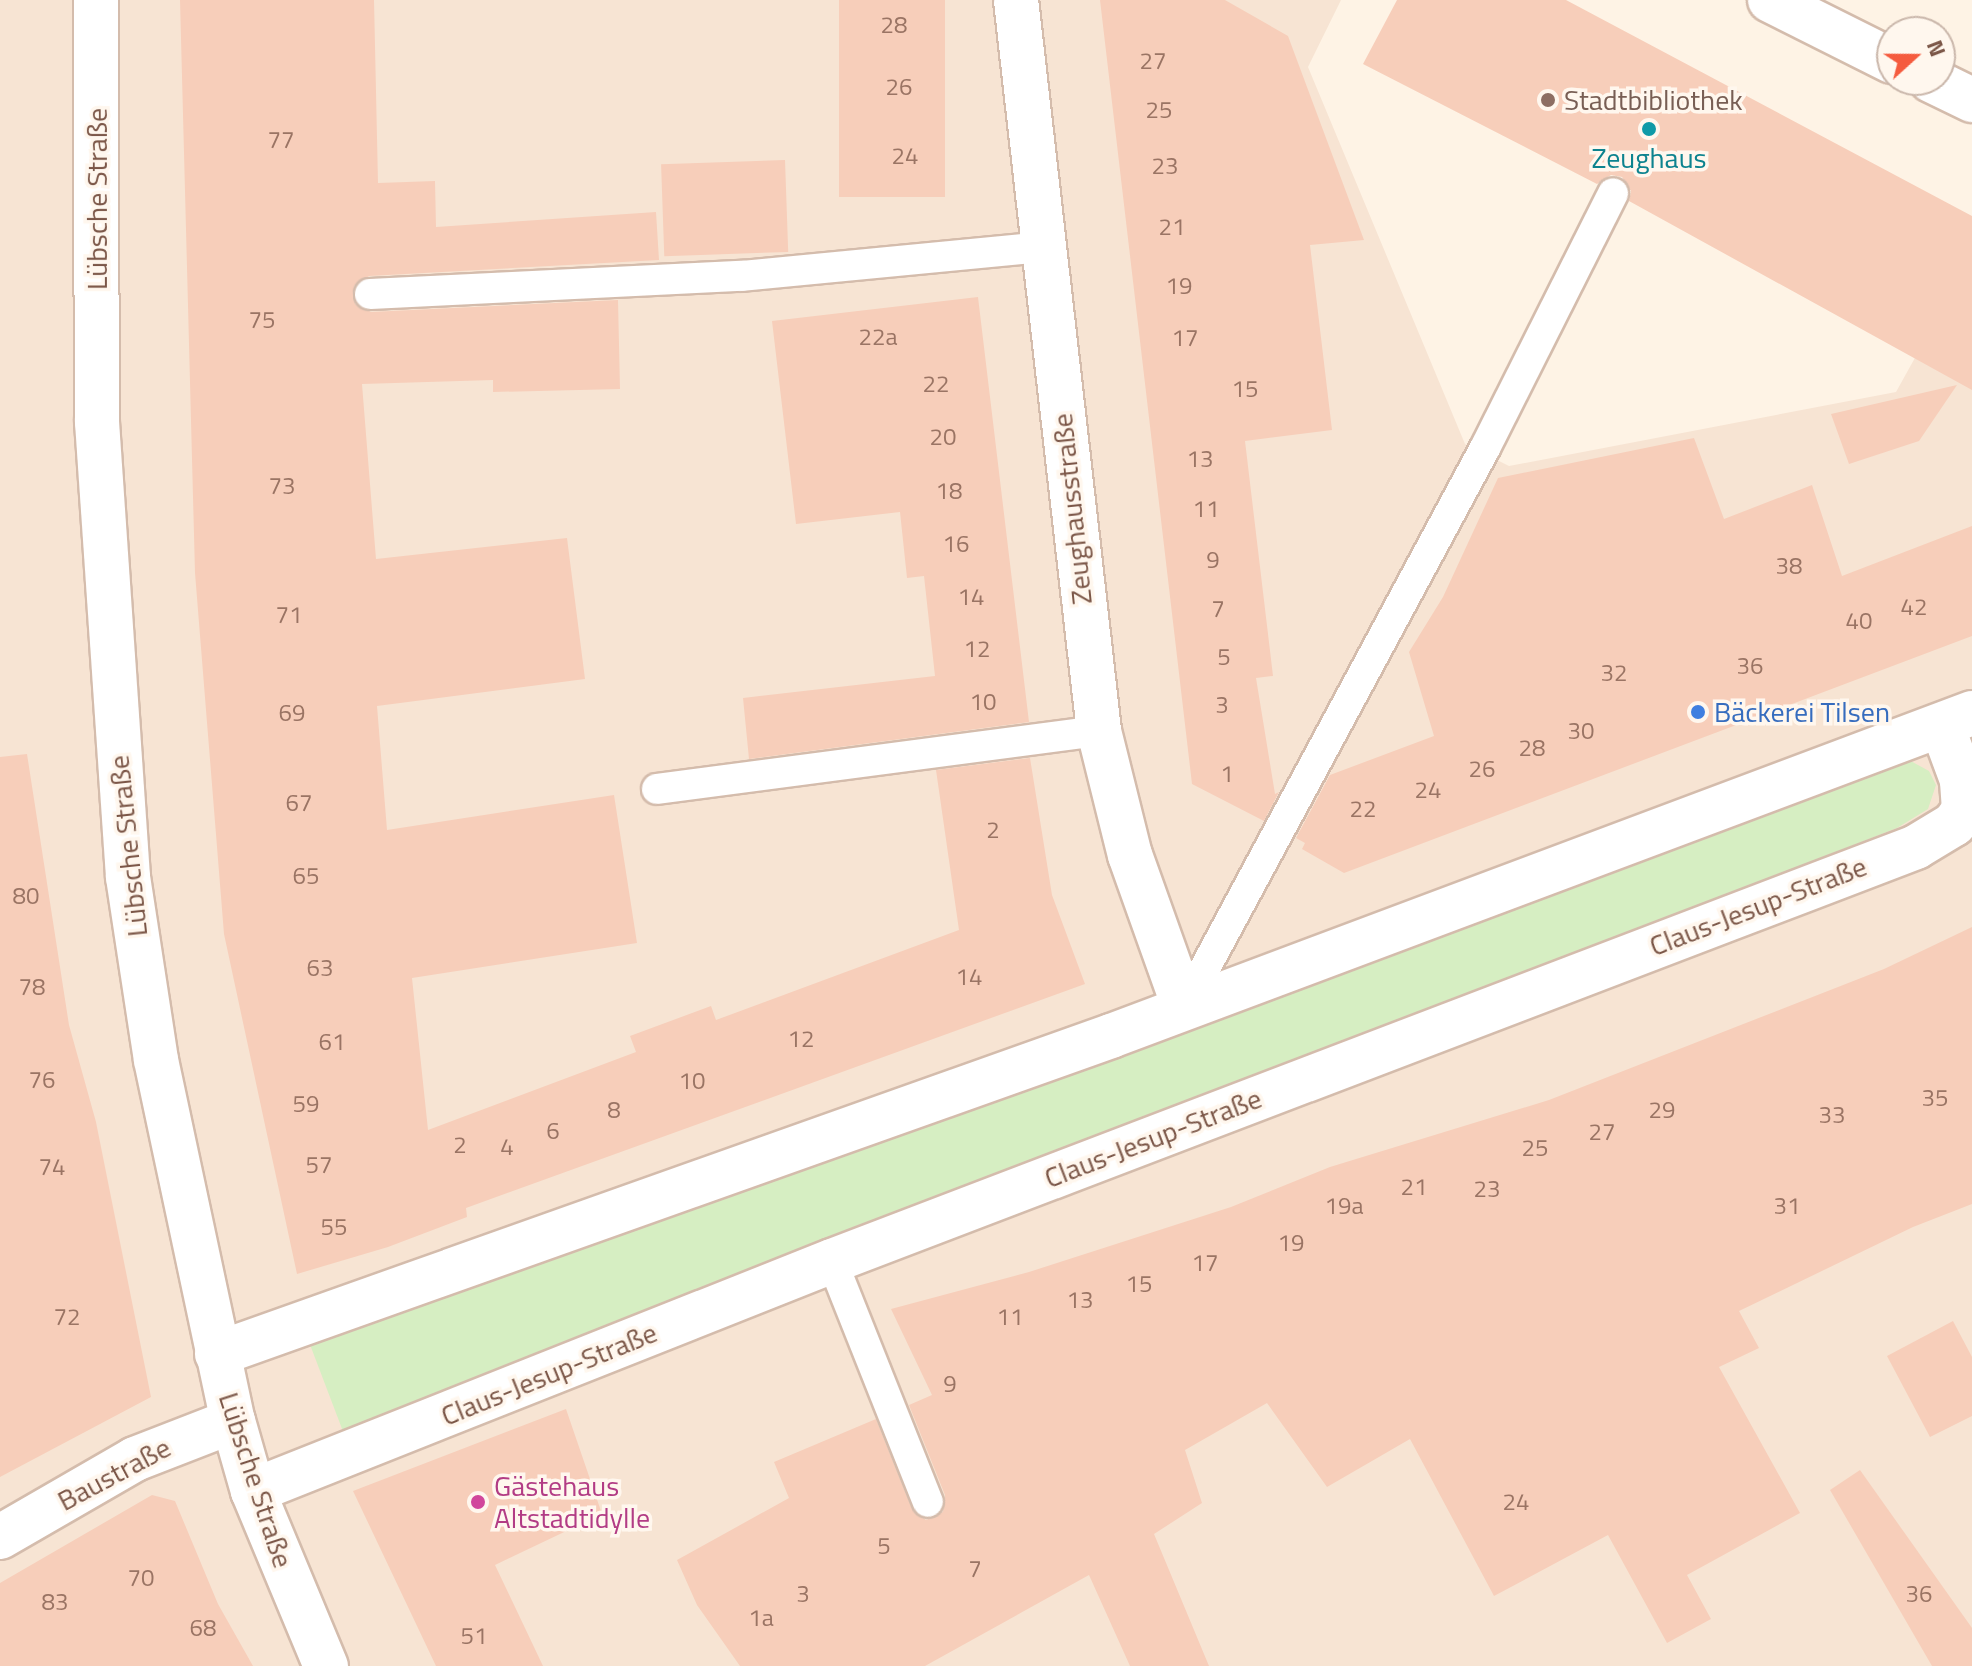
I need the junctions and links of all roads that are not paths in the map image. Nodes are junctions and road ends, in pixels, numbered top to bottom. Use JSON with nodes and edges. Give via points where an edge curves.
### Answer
{"nodes":[{"id":1,"x":96,"y":0,"type":"edge"},
{"id":2,"x":1016,"y":0,"type":"edge"},
{"id":3,"x":1770,"y":0,"type":"edge"},
{"id":4,"x":1876,"y":53,"type":"edge"},
{"id":5,"x":1613,"y":193,"type":"dead end"},
{"id":6,"x":1043,"y":247,"type":"junction"},
{"id":7,"x":370,"y":294,"type":"dead end"},
{"id":8,"x":1957,"y":719,"type":"edge"},
{"id":9,"x":1099,"y":731,"type":"junction"},
{"id":10,"x":657,"y":789,"type":"dead end"},
{"id":11,"x":1968,"y":817,"type":"edge"},
{"id":12,"x":1184,"y":1007,"type":"junction"},
{"id":13,"x":832,"y":1261,"type":"junction"},
{"id":14,"x":217,"y":1354,"type":"junction"},
{"id":15,"x":233,"y":1421,"type":"junction"},
{"id":16,"x":253,"y":1491,"type":"junction"},
{"id":17,"x":928,"y":1502,"type":"dead end"},
{"id":18,"x":0,"y":1537,"type":"edge"},
{"id":19,"x":326,"y":1666,"type":"edge"}],
"edges":[{"from":1,"to":14,"type":"street","name":"Lübsche Straße","via":[[97,422],[128,877],[156,1060]]},
{"from":2,"to":6,"type":"street","name":"Zeughausstraße"},
{"from":3,"to":4,"type":"street"},
{"from":5,"to":12,"type":"lane","via":[[1485,448]]},
{"from":6,"to":7,"type":"lane","via":[[742,276]]},
{"from":6,"to":9,"type":"street","name":"Zeughausstraße"},
{"from":8,"to":11,"type":"street","name":"Claus-Jesup-Straße"},
{"from":8,"to":12,"type":"street","name":"Claus-Jesup-Straße"},
{"from":9,"to":10,"type":"lane"},
{"from":9,"to":12,"type":"street","name":"Zeughausstraße","via":[[1130,855]]},
{"from":11,"to":13,"type":"street","name":"Claus-Jesup-Straße","via":[[1916,847]]},
{"from":12,"to":14,"type":"street","name":"Claus-Jesup-Straße"},
{"from":13,"to":16,"type":"street","name":"Claus-Jesup-Straße"},
{"from":13,"to":17,"type":"lane"},
{"from":14,"to":15,"type":"street","name":"Lübsche Straße"},
{"from":15,"to":16,"type":"street","name":"Lübsche Straße"},
{"from":15,"to":18,"type":"street","name":"Baustraße","via":[[135,1459]]},
{"from":16,"to":19,"type":"street","name":"Lübsche Straße"}]}
